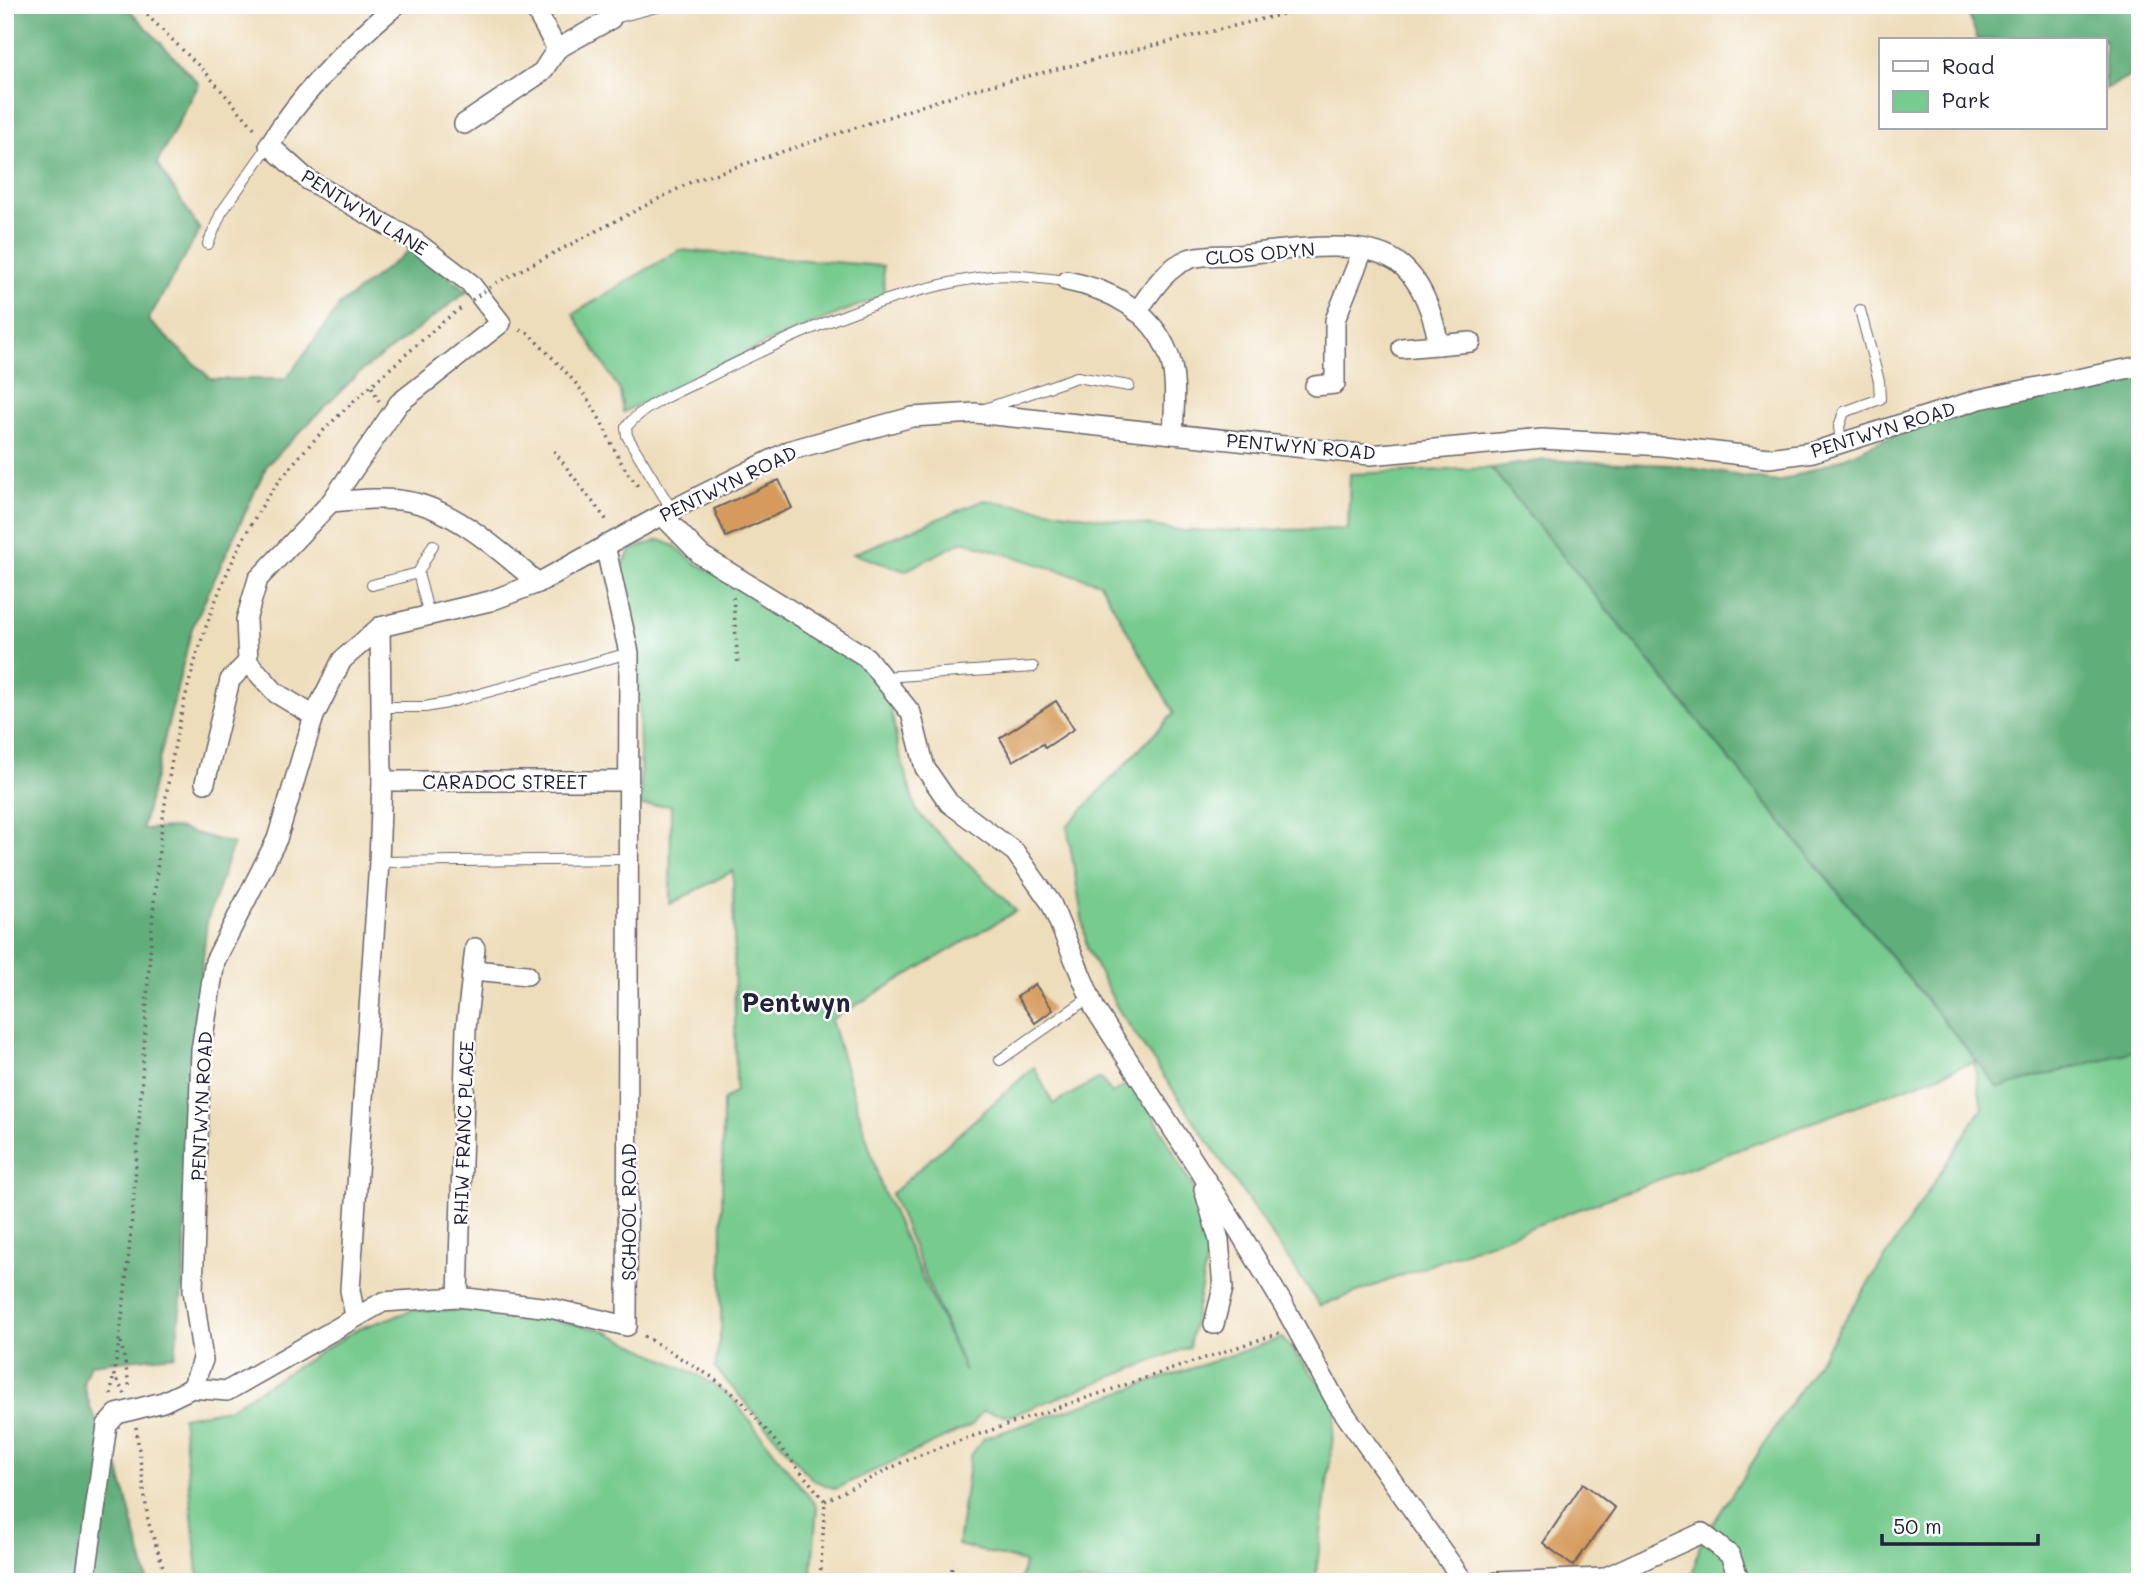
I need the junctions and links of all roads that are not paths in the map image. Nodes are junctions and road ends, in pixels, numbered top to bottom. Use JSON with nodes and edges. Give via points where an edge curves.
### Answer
{"nodes":[{"id":1,"x":396,"y":5,"type":"edge"},
{"id":2,"x":533,"y":5,"type":"edge"},
{"id":3,"x":664,"y":5,"type":"edge"},
{"id":4,"x":611,"y":19,"type":"joint"},
{"id":5,"x":557,"y":49,"type":"junction"},
{"id":6,"x":464,"y":124,"type":"dead end"},
{"id":7,"x":269,"y":145,"type":"junction"},
{"id":8,"x":208,"y":244,"type":"dead end"},
{"id":9,"x":1363,"y":250,"type":"junction"},
{"id":10,"x":1066,"y":281,"type":"joint"},
{"id":11,"x":1860,"y":310,"type":"dead end"},
{"id":12,"x":1137,"y":312,"type":"junction"},
{"id":13,"x":1471,"y":342,"type":"dead end"},
{"id":14,"x":1439,"y":345,"type":"junction"},
{"id":15,"x":1402,"y":348,"type":"dead end"},
{"id":16,"x":2140,"y":366,"type":"edge"},
{"id":17,"x":1129,"y":386,"type":"dead end"},
{"id":18,"x":1315,"y":386,"type":"dead end"},
{"id":19,"x":975,"y":413,"type":"junction"},
{"id":20,"x":1173,"y":434,"type":"junction"},
{"id":21,"x":1841,"y":443,"type":"junction"},
{"id":22,"x":331,"y":502,"type":"junction"},
{"id":23,"x":667,"y":512,"type":"junction"},
{"id":24,"x":612,"y":541,"type":"junction"},
{"id":25,"x":433,"y":545,"type":"dead end"},
{"id":26,"x":418,"y":573,"type":"junction"},
{"id":27,"x":538,"y":583,"type":"junction"},
{"id":28,"x":372,"y":585,"type":"dead end"},
{"id":29,"x":429,"y":615,"type":"junction"},
{"id":30,"x":380,"y":627,"type":"junction"},
{"id":31,"x":629,"y":653,"type":"junction"},
{"id":32,"x":248,"y":662,"type":"junction"},
{"id":33,"x":1033,"y":667,"type":"dead end"},
{"id":34,"x":882,"y":677,"type":"junction"},
{"id":35,"x":382,"y":707,"type":"junction"},
{"id":36,"x":314,"y":716,"type":"junction"},
{"id":37,"x":382,"y":781,"type":"junction"},
{"id":38,"x":627,"y":781,"type":"junction"},
{"id":39,"x":205,"y":782,"type":"dead end"},
{"id":40,"x":629,"y":859,"type":"junction"},
{"id":41,"x":379,"y":862,"type":"junction"},
{"id":42,"x":475,"y":948,"type":"dead end"},
{"id":43,"x":473,"y":970,"type":"junction"},
{"id":44,"x":527,"y":975,"type":"dead end"},
{"id":45,"x":1090,"y":997,"type":"junction"},
{"id":46,"x":1000,"y":1060,"type":"dead end"},
{"id":47,"x":1152,"y":1095,"type":"junction"},
{"id":48,"x":458,"y":1297,"type":"junction"},
{"id":49,"x":355,"y":1316,"type":"junction"},
{"id":50,"x":1214,"y":1324,"type":"dead end"},
{"id":51,"x":192,"y":1388,"type":"junction"},
{"id":52,"x":85,"y":1582,"type":"edge"},
{"id":53,"x":1464,"y":1582,"type":"edge"},
{"id":54,"x":1496,"y":1582,"type":"edge"},
{"id":55,"x":1740,"y":1582,"type":"edge"}],
"edges":[{"from":1,"to":7,"type":"street","via":[[354,41]]},
{"from":2,"to":5,"type":"street"},
{"from":3,"to":4,"type":"lane"},
{"from":4,"to":5,"type":"street"},
{"from":5,"to":6,"type":"street","via":[[542,72]]},
{"from":7,"to":8,"type":"lane","via":[[221,213]]},
{"from":7,"to":22,"type":"street","name":"PENTWYN LANE","via":[[308,180],[416,242],[470,283],[502,323],[399,403]]},
{"from":9,"to":12,"type":"street","name":"CLOS ODYN","via":[[1308,249],[1190,259],[1165,274]]},
{"from":9,"to":14,"type":"street","name":"CLOS ODYN","via":[[1396,261],[1412,278],[1432,310]]},
{"from":9,"to":18,"type":"street","via":[[1335,320],[1335,384]]},
{"from":10,"to":12,"type":"street","via":[[1097,287]]},
{"from":10,"to":23,"type":"lane","via":[[994,276],[901,296],[742,360],[673,394],[626,427]]},
{"from":11,"to":21,"type":"lane","via":[[1880,399],[1844,412],[1839,427]]},
{"from":12,"to":20,"type":"street","via":[[1169,354]]},
{"from":13,"to":14,"type":"street"},
{"from":14,"to":15,"type":"street"},
{"from":16,"to":21,"type":"street","name":"PENTWYN ROAD","via":[[1980,399]]},
{"from":17,"to":19,"type":"lane","via":[[1077,377]]},
{"from":19,"to":20,"type":"street","name":"PENTWYN ROAD"},
{"from":19,"to":23,"type":"street","name":"PENTWYN ROAD","via":[[912,417],[791,450]]},
{"from":20,"to":21,"type":"street","name":"PENTWYN ROAD","via":[[1370,455],[1542,439],[1769,458]]},
{"from":22,"to":27,"type":"street","via":[[408,501],[448,516],[490,542]]},
{"from":22,"to":32,"type":"street","via":[[258,579],[246,620]]},
{"from":23,"to":24,"type":"street","name":"PENTWYN ROAD"},
{"from":23,"to":34,"type":"street","via":[[701,555],[866,657]]},
{"from":24,"to":27,"type":"street","name":"PENTWYN ROAD"},
{"from":24,"to":31,"type":"street","name":"SCHOOL ROAD"},
{"from":25,"to":26,"type":"lane"},
{"from":26,"to":28,"type":"lane"},
{"from":26,"to":29,"type":"lane"},
{"from":27,"to":29,"type":"street","name":"PENTWYN ROAD","via":[[490,601]]},
{"from":29,"to":30,"type":"street","name":"PENTWYN ROAD"},
{"from":30,"to":35,"type":"street"},
{"from":30,"to":36,"type":"street","name":"PENTWYN ROAD","via":[[342,660]]},
{"from":31,"to":35,"type":"lane","via":[[436,705]]},
{"from":31,"to":38,"type":"street","name":"SCHOOL ROAD"},
{"from":32,"to":36,"type":"street","via":[[276,693]]},
{"from":32,"to":39,"type":"street","via":[[230,680]]},
{"from":33,"to":34,"type":"lane"},
{"from":34,"to":45,"type":"street","via":[[911,713],[925,768],[949,803],[1015,852],[1051,903]]},
{"from":35,"to":37,"type":"street"},
{"from":36,"to":51,"type":"street","name":"PENTWYN ROAD","via":[[277,839],[215,961],[201,1050],[192,1290],[203,1360]]},
{"from":37,"to":38,"type":"street","name":"CARADOC STREET"},
{"from":37,"to":41,"type":"street"},
{"from":38,"to":40,"type":"street","name":"SCHOOL ROAD"},
{"from":40,"to":41,"type":"lane"},
{"from":40,"to":48,"type":"street","name":"SCHOOL ROAD","via":[[628,1325],[550,1308]]},
{"from":41,"to":49,"type":"street","via":[[350,1290]]},
{"from":42,"to":43,"type":"street","name":"RHIW FRANC PLACE"},
{"from":43,"to":44,"type":"street"},
{"from":43,"to":48,"type":"street","name":"RHIW FRANC PLACE","via":[[466,1028]]},
{"from":45,"to":46,"type":"lane"},
{"from":45,"to":47,"type":"street"},
{"from":47,"to":50,"type":"street","via":[[1151,1108],[1206,1192],[1219,1240],[1223,1288]]},
{"from":47,"to":53,"type":"street","via":[[1237,1228],[1337,1403]]},
{"from":48,"to":49,"type":"street","via":[[383,1302]]},
{"from":49,"to":51,"type":"street","via":[[227,1391]]},
{"from":51,"to":52,"type":"street","via":[[163,1402],[117,1414],[107,1425]]},
{"from":54,"to":55,"type":"street","via":[[1604,1578],[1702,1533],[1730,1555]]}]}
